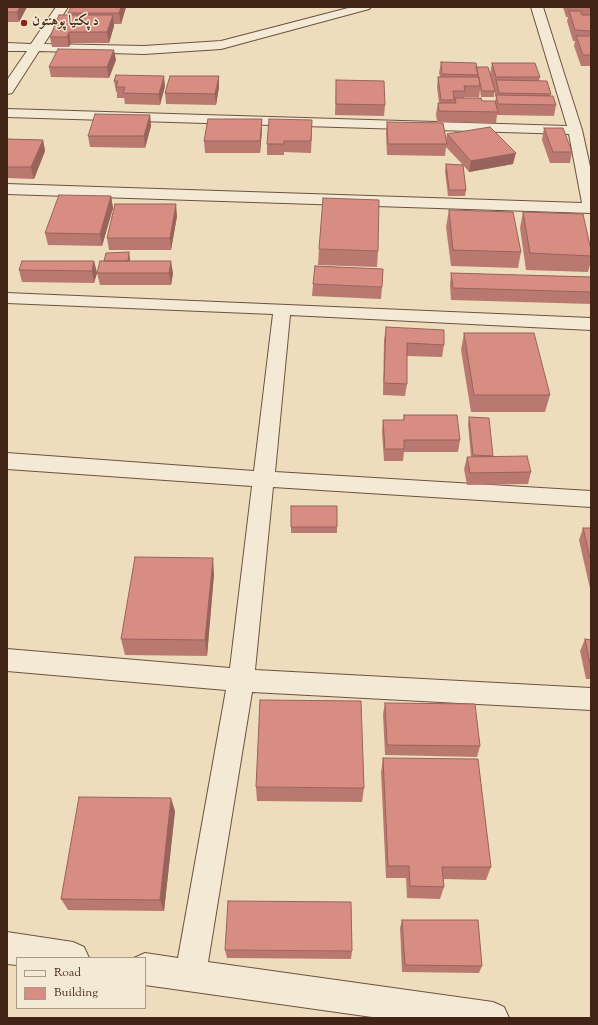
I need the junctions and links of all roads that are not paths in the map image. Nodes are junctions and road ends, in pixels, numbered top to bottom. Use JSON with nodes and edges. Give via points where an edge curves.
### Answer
{"nodes":[{"id":1,"x":62,"y":7,"type":"edge"},
{"id":2,"x":365,"y":7,"type":"edge"},
{"id":3,"x":537,"y":7,"type":"edge"},
{"id":4,"x":7,"y":47,"type":"edge"},
{"id":5,"x":34,"y":48,"type":"junction"},
{"id":6,"x":7,"y":90,"type":"edge"},
{"id":7,"x":7,"y":113,"type":"edge"},
{"id":8,"x":575,"y":130,"type":"junction"},
{"id":9,"x":7,"y":188,"type":"edge"},
{"id":10,"x":591,"y":208,"type":"edge"},
{"id":11,"x":7,"y":298,"type":"edge"},
{"id":12,"x":282,"y":309,"type":"junction"},
{"id":13,"x":591,"y":324,"type":"edge"},
{"id":14,"x":7,"y":461,"type":"edge"},
{"id":15,"x":263,"y":480,"type":"junction"},
{"id":16,"x":591,"y":499,"type":"edge"},
{"id":17,"x":7,"y":660,"type":"edge"},
{"id":18,"x":241,"y":680,"type":"junction"},
{"id":19,"x":591,"y":699,"type":"edge"},
{"id":20,"x":7,"y":948,"type":"edge"},
{"id":21,"x":66,"y":957,"type":"edge"},
{"id":22,"x":146,"y":969,"type":"edge"},
{"id":23,"x":190,"y":976,"type":"junction"},
{"id":24,"x":493,"y":1018,"type":"edge"}],
"edges":[{"from":1,"to":5,"type":"street"},
{"from":2,"to":5,"type":"street","via":[[221,45],[144,50]]},
{"from":3,"to":8,"type":"street"},
{"from":4,"to":5,"type":"street"},
{"from":5,"to":6,"type":"street"},
{"from":7,"to":8,"type":"street"},
{"from":8,"to":10,"type":"street"},
{"from":9,"to":10,"type":"street"},
{"from":11,"to":12,"type":"street"},
{"from":12,"to":13,"type":"street"},
{"from":12,"to":15,"type":"street"},
{"from":14,"to":15,"type":"street"},
{"from":15,"to":16,"type":"street"},
{"from":15,"to":18,"type":"street"},
{"from":17,"to":18,"type":"street"},
{"from":18,"to":19,"type":"street"},
{"from":18,"to":23,"type":"street"},
{"from":20,"to":21,"type":"street"},
{"from":22,"to":23,"type":"street"},
{"from":23,"to":24,"type":"street"}]}
